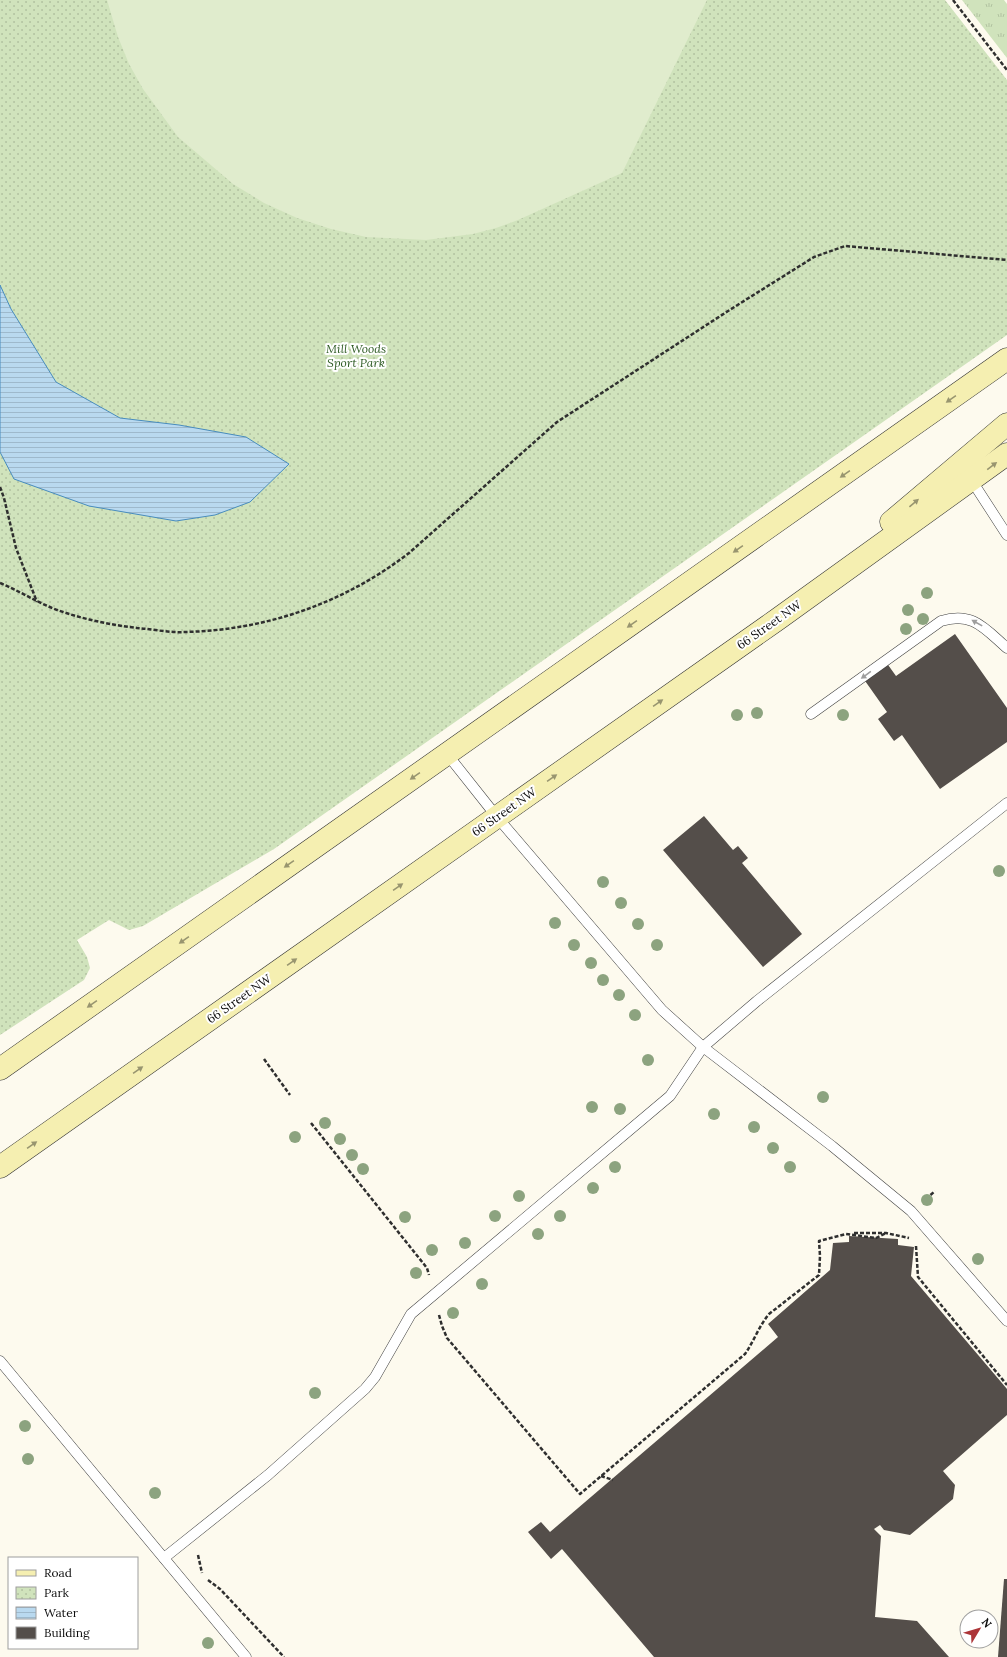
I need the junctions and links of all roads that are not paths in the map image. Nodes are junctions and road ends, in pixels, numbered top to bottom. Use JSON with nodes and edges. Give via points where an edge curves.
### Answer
{"nodes":[{"id":1,"x":1007,"y":359,"type":"edge"},
{"id":2,"x":1007,"y":424,"type":"edge"},
{"id":3,"x":1007,"y":454,"type":"edge"},
{"id":4,"x":972,"y":481,"type":"junction"},
{"id":5,"x":1007,"y":535,"type":"edge"},
{"id":6,"x":778,"y":619,"type":"junction"},
{"id":7,"x":1007,"y":648,"type":"edge"},
{"id":8,"x":812,"y":714,"type":"dead end"},
{"id":9,"x":447,"y":754,"type":"junction"},
{"id":10,"x":1007,"y":803,"type":"edge"},
{"id":11,"x":497,"y":817,"type":"junction"},
{"id":12,"x":704,"y":1047,"type":"junction"},
{"id":13,"x":0,"y":1069,"type":"edge"},
{"id":14,"x":0,"y":1167,"type":"edge"},
{"id":15,"x":1007,"y":1321,"type":"edge"},
{"id":16,"x":0,"y":1361,"type":"edge"},
{"id":17,"x":164,"y":1558,"type":"junction"},
{"id":18,"x":246,"y":1657,"type":"edge"}],
"edges":[{"from":1,"to":9,"type":"main road","one_way":true},
{"from":6,"to":2,"type":"main road","one_way":true},
{"from":4,"to":3,"type":"main road","name":"66 Street NW","one_way":true},
{"from":4,"to":5,"type":"lane"},
{"from":4,"to":6,"type":"main road","name":"66 Street NW"},
{"from":11,"to":6,"type":"main road","name":"66 Street NW","one_way":true},
{"from":7,"to":8,"type":"lane","one_way":true,"via":[[981,624],[953,617],[941,621]]},
{"from":9,"to":11,"type":"lane"},
{"from":9,"to":13,"type":"main road","one_way":true},
{"from":10,"to":12,"type":"lane","via":[[757,1001]]},
{"from":11,"to":12,"type":"lane","via":[[662,1010]]},
{"from":14,"to":11,"type":"main road","name":"66 Street NW","one_way":true},
{"from":12,"to":15,"type":"lane","via":[[901,1202]]},
{"from":12,"to":17,"type":"lane","via":[[670,1096],[411,1314],[375,1377],[365,1389],[268,1475]]},
{"from":16,"to":17,"type":"lane"},
{"from":17,"to":18,"type":"lane"}]}
